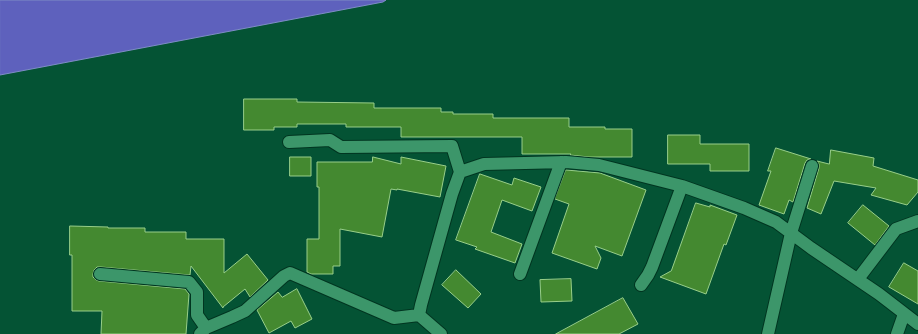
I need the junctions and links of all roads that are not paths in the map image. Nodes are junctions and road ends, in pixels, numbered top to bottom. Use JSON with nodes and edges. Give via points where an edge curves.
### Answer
{"nodes":[{"id":1,"x":289,"y":142,"type":"dead end"},
{"id":2,"x":561,"y":162,"type":"junction"},
{"id":3,"x":812,"y":166,"type":"dead end"},
{"id":4,"x":460,"y":172,"type":"junction"},
{"id":5,"x":682,"y":186,"type":"junction"},
{"id":6,"x":918,"y":221,"type":"edge"},
{"id":7,"x":791,"y":233,"type":"junction"},
{"id":8,"x":100,"y":274,"type":"dead end"},
{"id":9,"x":520,"y":274,"type":"dead end"},
{"id":10,"x":858,"y":279,"type":"junction"},
{"id":11,"x":641,"y":285,"type":"dead end"},
{"id":12,"x":419,"y":314,"type":"junction"},
{"id":13,"x":904,"y":314,"type":"junction"},
{"id":14,"x":918,"y":324,"type":"edge"},
{"id":15,"x":203,"y":331,"type":"edge"},
{"id":16,"x":441,"y":334,"type":"edge"},
{"id":17,"x":768,"y":334,"type":"edge"},
{"id":18,"x":897,"y":334,"type":"edge"}],
"edges":[{"from":1,"to":4,"type":"street","via":[[330,140],[341,147],[452,146]]},
{"from":2,"to":4,"type":"street","via":[[484,164]]},
{"from":2,"to":5,"type":"street","via":[[599,165]]},
{"from":2,"to":9,"type":"street"},
{"from":3,"to":7,"type":"street"},
{"from":4,"to":12,"type":"street"},
{"from":5,"to":7,"type":"street","via":[[744,208],[776,222]]},
{"from":5,"to":11,"type":"street","via":[[652,267]]},
{"from":6,"to":10,"type":"street","via":[[896,230]]},
{"from":7,"to":10,"type":"street"},
{"from":7,"to":17,"type":"street"},
{"from":8,"to":15,"type":"street","via":[[189,282],[197,292],[197,315]]},
{"from":10,"to":13,"type":"street"},
{"from":12,"to":15,"type":"street","via":[[394,318],[290,273],[246,311]]},
{"from":12,"to":16,"type":"street"},
{"from":13,"to":14,"type":"street"},
{"from":13,"to":18,"type":"street"}]}
